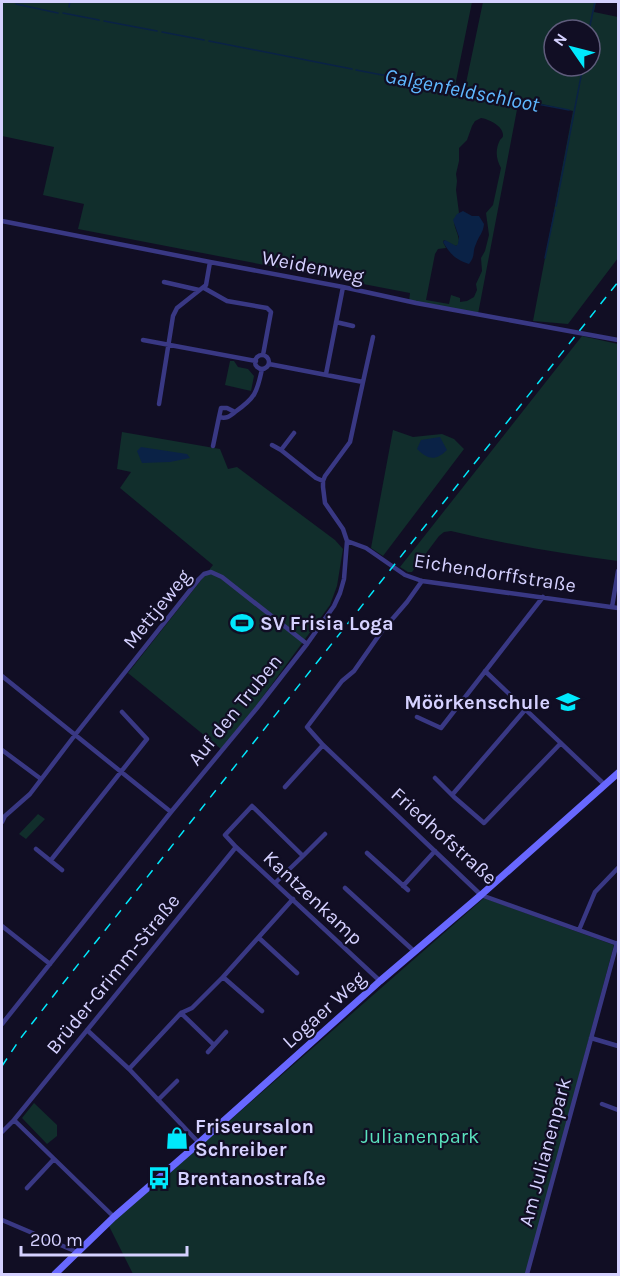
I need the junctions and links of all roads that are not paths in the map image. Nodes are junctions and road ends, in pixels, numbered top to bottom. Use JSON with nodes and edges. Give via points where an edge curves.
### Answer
{"nodes":[{"id":1,"x":2,"y":221,"type":"edge"},
{"id":2,"x":210,"y":262,"type":"junction"},
{"id":3,"x":164,"y":282,"type":"dead end"},
{"id":4,"x":344,"y":287,"type":"junction"},
{"id":5,"x":202,"y":289,"type":"junction"},
{"id":6,"x":336,"y":322,"type":"junction"},
{"id":7,"x":353,"y":326,"type":"dead end"},
{"id":8,"x":373,"y":337,"type":"dead end"},
{"id":9,"x":143,"y":340,"type":"dead end"},
{"id":10,"x":618,"y":340,"type":"edge"},
{"id":11,"x":169,"y":345,"type":"junction"},
{"id":12,"x":263,"y":355,"type":"junction"},
{"id":13,"x":256,"y":361,"type":"junction"},
{"id":14,"x":269,"y":364,"type":"junction"},
{"id":15,"x":262,"y":369,"type":"junction"},
{"id":16,"x":326,"y":374,"type":"junction"},
{"id":17,"x":363,"y":382,"type":"junction"},
{"id":18,"x":159,"y":404,"type":"dead end"},
{"id":19,"x":235,"y":412,"type":"junction"},
{"id":20,"x":219,"y":417,"type":"junction"},
{"id":21,"x":294,"y":433,"type":"dead end"},
{"id":22,"x":272,"y":445,"type":"dead end"},
{"id":23,"x":213,"y":446,"type":"dead end"},
{"id":24,"x":281,"y":450,"type":"junction"},
{"id":25,"x":323,"y":481,"type":"junction"},
{"id":26,"x":347,"y":542,"type":"junction"},
{"id":27,"x":618,"y":571,"type":"edge"},
{"id":28,"x":422,"y":581,"type":"junction"},
{"id":29,"x":543,"y":597,"type":"junction"},
{"id":30,"x":612,"y":607,"type":"junction"},
{"id":31,"x":618,"y":608,"type":"edge"},
{"id":32,"x":307,"y":644,"type":"junction"},
{"id":33,"x":485,"y":671,"type":"junction"},
{"id":34,"x":2,"y":675,"type":"edge"},
{"id":35,"x":525,"y":710,"type":"junction"},
{"id":36,"x":122,"y":712,"type":"dead end"},
{"id":37,"x":417,"y":717,"type":"dead end"},
{"id":38,"x":75,"y":735,"type":"junction"},
{"id":39,"x":147,"y":739,"type":"junction"},
{"id":40,"x":561,"y":743,"type":"junction"},
{"id":41,"x":153,"y":744,"type":"dead end"},
{"id":42,"x":323,"y":745,"type":"junction"},
{"id":43,"x":2,"y":750,"type":"edge"},
{"id":44,"x":121,"y":773,"type":"junction"},
{"id":45,"x":618,"y":774,"type":"edge"},
{"id":46,"x":435,"y":778,"type":"dead end"},
{"id":47,"x":41,"y":780,"type":"junction"},
{"id":48,"x":605,"y":785,"type":"junction"},
{"id":49,"x":285,"y":787,"type":"dead end"},
{"id":50,"x":452,"y":795,"type":"junction"},
{"id":51,"x":171,"y":812,"type":"junction"},
{"id":52,"x":2,"y":822,"type":"edge"},
{"id":53,"x":325,"y":834,"type":"dead end"},
{"id":54,"x":236,"y":847,"type":"junction"},
{"id":55,"x":36,"y":849,"type":"dead end"},
{"id":56,"x":435,"y":852,"type":"junction"},
{"id":57,"x":367,"y":853,"type":"dead end"},
{"id":58,"x":303,"y":856,"type":"junction"},
{"id":59,"x":51,"y":860,"type":"junction"},
{"id":60,"x":618,"y":868,"type":"edge"},
{"id":61,"x":62,"y":870,"type":"dead end"},
{"id":62,"x":275,"y":883,"type":"junction"},
{"id":63,"x":403,"y":886,"type":"junction"},
{"id":64,"x":345,"y":888,"type":"dead end"},
{"id":65,"x":408,"y":890,"type":"dead end"},
{"id":66,"x":481,"y":895,"type":"junction"},
{"id":67,"x":293,"y":899,"type":"junction"},
{"id":68,"x":2,"y":926,"type":"edge"},
{"id":69,"x":579,"y":930,"type":"junction"},
{"id":70,"x":259,"y":938,"type":"junction"},
{"id":71,"x":618,"y":944,"type":"edge"},
{"id":72,"x":415,"y":952,"type":"junction"},
{"id":73,"x":50,"y":964,"type":"junction"},
{"id":74,"x":297,"y":973,"type":"dead end"},
{"id":75,"x":223,"y":977,"type":"junction"},
{"id":76,"x":380,"y":981,"type":"junction"},
{"id":77,"x":262,"y":1011,"type":"dead end"},
{"id":78,"x":181,"y":1013,"type":"junction"},
{"id":79,"x":2,"y":1024,"type":"edge"},
{"id":80,"x":87,"y":1030,"type":"junction"},
{"id":81,"x":226,"y":1032,"type":"dead end"},
{"id":82,"x":591,"y":1038,"type":"junction"},
{"id":83,"x":214,"y":1045,"type":"junction"},
{"id":84,"x":618,"y":1046,"type":"edge"},
{"id":85,"x":208,"y":1052,"type":"dead end"},
{"id":86,"x":129,"y":1069,"type":"junction"},
{"id":87,"x":177,"y":1081,"type":"dead end"},
{"id":88,"x":158,"y":1100,"type":"junction"},
{"id":89,"x":602,"y":1104,"type":"dead end"},
{"id":90,"x":618,"y":1110,"type":"edge"},
{"id":91,"x":14,"y":1120,"type":"junction"},
{"id":92,"x":2,"y":1132,"type":"edge"},
{"id":93,"x":199,"y":1143,"type":"junction"},
{"id":94,"x":54,"y":1159,"type":"junction"},
{"id":95,"x":27,"y":1188,"type":"dead end"},
{"id":96,"x":114,"y":1217,"type":"junction"},
{"id":97,"x":2,"y":1220,"type":"edge"},
{"id":98,"x":77,"y":1252,"type":"junction"},
{"id":99,"x":55,"y":1275,"type":"edge"},
{"id":100,"x":527,"y":1275,"type":"edge"}],
"edges":[{"from":1,"to":2,"type":"street","name":"Weidenweg"},
{"from":2,"to":4,"type":"street","name":"Weidenweg"},
{"from":2,"to":5,"type":"street"},
{"from":3,"to":5,"type":"street"},
{"from":4,"to":6,"type":"street"},
{"from":4,"to":10,"type":"street","name":"Weidenweg"},
{"from":5,"to":11,"type":"street","via":[[172,316]]},
{"from":5,"to":12,"type":"street","via":[[227,301],[270,309]]},
{"from":6,"to":7,"type":"street"},
{"from":6,"to":16,"type":"street"},
{"from":8,"to":17,"type":"street"},
{"from":9,"to":11,"type":"street"},
{"from":11,"to":13,"type":"street"},
{"from":11,"to":18,"type":"street"},
{"from":12,"to":13,"type":"street"},
{"from":12,"to":14,"type":"street"},
{"from":13,"to":15,"type":"street"},
{"from":14,"to":15,"type":"street"},
{"from":14,"to":16,"type":"street"},
{"from":15,"to":19,"type":"street","via":[[256,393]]},
{"from":16,"to":17,"type":"street"},
{"from":17,"to":25,"type":"street","via":[[351,442]]},
{"from":19,"to":20,"type":"street","via":[[230,417]]},
{"from":19,"to":20,"type":"street","via":[[221,408]]},
{"from":20,"to":23,"type":"street"},
{"from":21,"to":24,"type":"street"},
{"from":22,"to":24,"type":"street"},
{"from":24,"to":25,"type":"street"},
{"from":25,"to":26,"type":"street","via":[[325,503]]},
{"from":26,"to":28,"type":"street","name":"Eichendorffstraße","via":[[366,548],[405,575]]},
{"from":26,"to":32,"type":"street","name":"Auf den Truben","via":[[340,593]]},
{"from":27,"to":30,"type":"street"},
{"from":28,"to":29,"type":"street","name":"Eichendorffstraße"},
{"from":28,"to":42,"type":"street","name":"Friedhofstraße","via":[[307,726]]},
{"from":29,"to":30,"type":"street","name":"Eichendorffstraße"},
{"from":29,"to":33,"type":"street"},
{"from":30,"to":31,"type":"street","name":"Eichendorffstraße"},
{"from":32,"to":38,"type":"street","name":"Mettjeweg","via":[[222,577],[211,572],[204,574]]},
{"from":32,"to":51,"type":"street","name":"Auf den Truben"},
{"from":33,"to":35,"type":"street"},
{"from":33,"to":37,"type":"street","via":[[441,728]]},
{"from":34,"to":38,"type":"street"},
{"from":35,"to":40,"type":"street"},
{"from":35,"to":50,"type":"street"},
{"from":36,"to":39,"type":"street"},
{"from":38,"to":44,"type":"street"},
{"from":38,"to":47,"type":"street"},
{"from":39,"to":41,"type":"street"},
{"from":39,"to":44,"type":"street"},
{"from":40,"to":48,"type":"street"},
{"from":40,"to":50,"type":"street","via":[[484,823]]},
{"from":42,"to":49,"type":"street"},
{"from":42,"to":56,"type":"street","name":"Friedhofstraße"},
{"from":43,"to":47,"type":"street"},
{"from":44,"to":51,"type":"street"},
{"from":44,"to":59,"type":"street"},
{"from":45,"to":48,"type":"street","name":"Logaer Weg"},
{"from":46,"to":50,"type":"street"},
{"from":47,"to":52,"type":"street"},
{"from":48,"to":66,"type":"street","name":"Logaer Weg"},
{"from":51,"to":73,"type":"street","name":"Auf den Truben"},
{"from":53,"to":58,"type":"street"},
{"from":54,"to":58,"type":"street","name":"Kantzenkamp","via":[[225,835],[252,806]]},
{"from":54,"to":62,"type":"street","name":"Kantzenkamp"},
{"from":54,"to":80,"type":"street","name":"Brüder-Grimm-Straße"},
{"from":55,"to":59,"type":"street"},
{"from":56,"to":63,"type":"street"},
{"from":56,"to":66,"type":"street","name":"Friedhofstraße"},
{"from":57,"to":63,"type":"street"},
{"from":58,"to":62,"type":"street"},
{"from":59,"to":61,"type":"street"},
{"from":60,"to":69,"type":"street","via":[[595,892]]},
{"from":62,"to":67,"type":"street","name":"Kantzenkamp"},
{"from":63,"to":65,"type":"street"},
{"from":64,"to":72,"type":"street"},
{"from":66,"to":69,"type":"street","name":"Friedhofstraße"},
{"from":66,"to":72,"type":"street","name":"Logaer Weg"},
{"from":67,"to":70,"type":"street"},
{"from":67,"to":76,"type":"street","name":"Kantzenkamp"},
{"from":68,"to":73,"type":"street"},
{"from":69,"to":71,"type":"street","name":"Friedhofstraße"},
{"from":70,"to":74,"type":"street"},
{"from":70,"to":75,"type":"street"},
{"from":71,"to":82,"type":"street","name":"Am Julianenpark"},
{"from":72,"to":76,"type":"street","name":"Logaer Weg"},
{"from":73,"to":79,"type":"street","name":"Auf den Truben"},
{"from":75,"to":77,"type":"street"},
{"from":75,"to":78,"type":"street","via":[[192,1008]]},
{"from":76,"to":93,"type":"street","name":"Logaer Weg"},
{"from":78,"to":83,"type":"street"},
{"from":78,"to":86,"type":"street"},
{"from":80,"to":86,"type":"street"},
{"from":80,"to":91,"type":"street","name":"Brüder-Grimm-Straße"},
{"from":81,"to":83,"type":"street"},
{"from":82,"to":84,"type":"street"},
{"from":82,"to":100,"type":"street","name":"Am Julianenpark"},
{"from":83,"to":85,"type":"street"},
{"from":86,"to":88,"type":"street"},
{"from":87,"to":88,"type":"street"},
{"from":88,"to":93,"type":"street"},
{"from":89,"to":90,"type":"street"},
{"from":91,"to":92,"type":"street","name":"Brüder-Grimm-Straße"},
{"from":91,"to":94,"type":"street"},
{"from":93,"to":96,"type":"street","name":"Logaer Weg"},
{"from":94,"to":95,"type":"street"},
{"from":94,"to":96,"type":"street"},
{"from":96,"to":98,"type":"street","name":"Logaer Weg"},
{"from":97,"to":98,"type":"street"},
{"from":98,"to":99,"type":"street","name":"Logaer Weg"}]}
